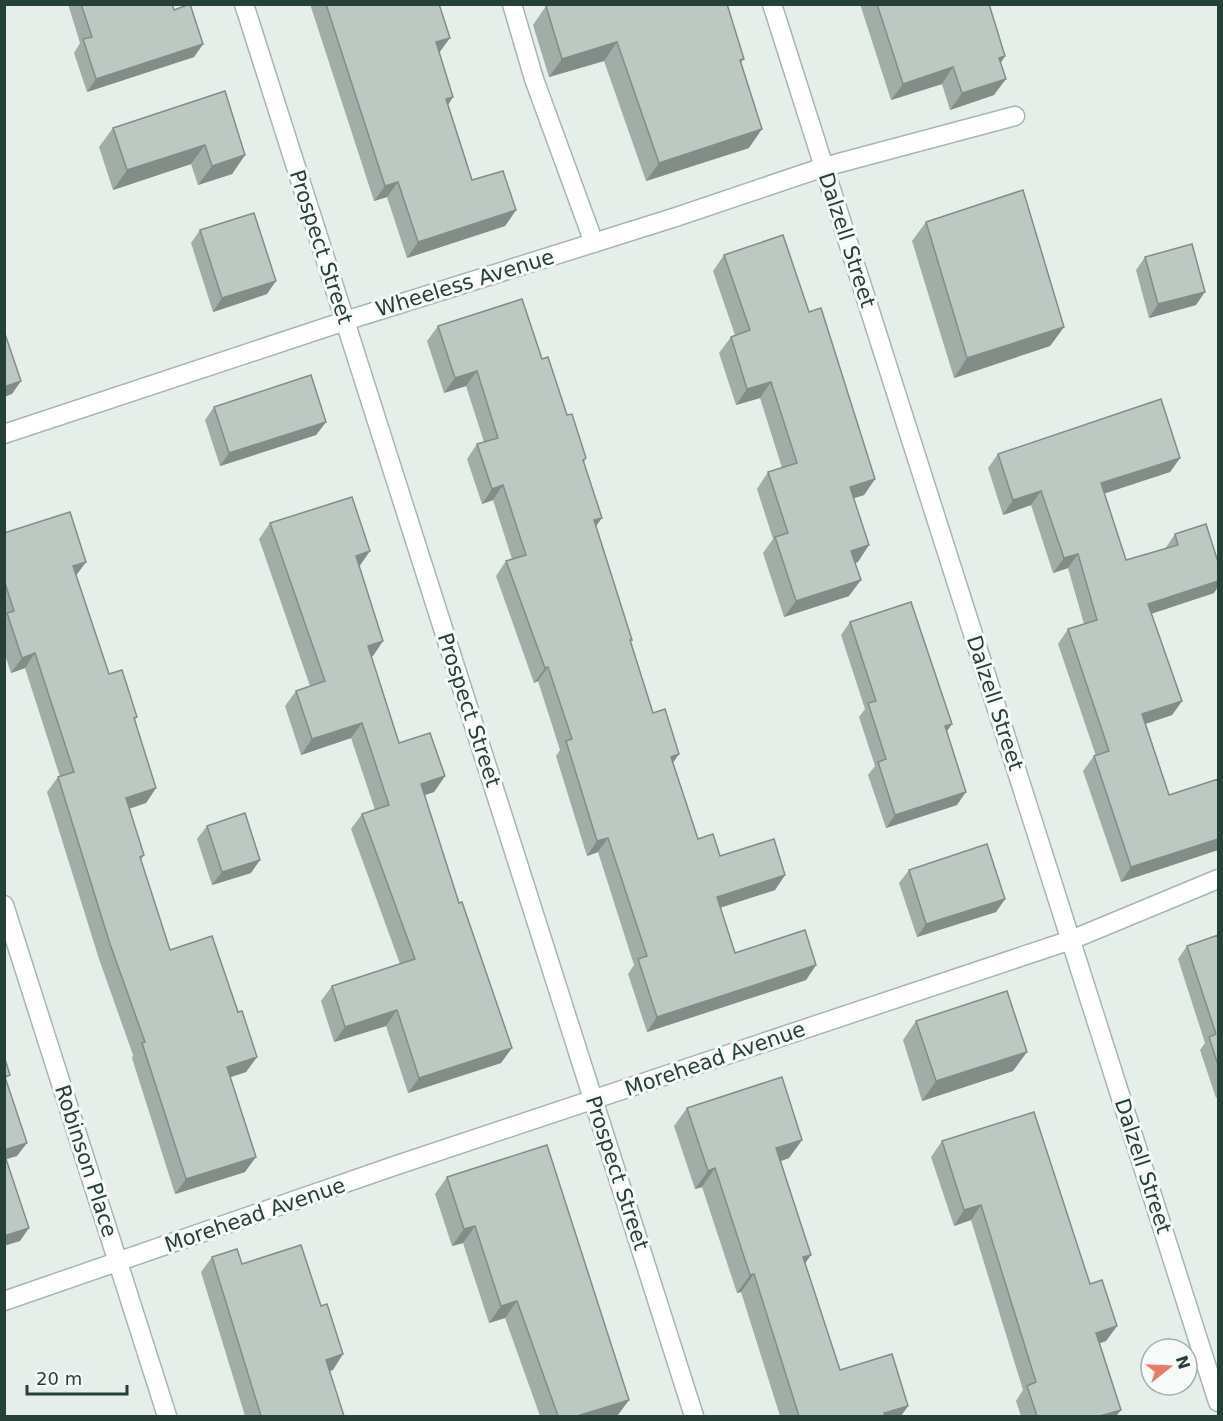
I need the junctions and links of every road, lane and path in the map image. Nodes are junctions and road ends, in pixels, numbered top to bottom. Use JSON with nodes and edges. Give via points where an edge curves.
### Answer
{"nodes":[{"id":1,"x":244,"y":4,"type":"edge"},
{"id":2,"x":512,"y":4,"type":"edge"},
{"id":3,"x":772,"y":4,"type":"edge"},
{"id":4,"x":1015,"y":117,"type":"dead end"},
{"id":5,"x":824,"y":167,"type":"junction"},
{"id":6,"x":594,"y":243,"type":"junction"},
{"id":7,"x":345,"y":321,"type":"junction"},
{"id":8,"x":4,"y":434,"type":"edge"},
{"id":9,"x":1218,"y":879,"type":"edge"},
{"id":10,"x":4,"y":905,"type":"edge"},
{"id":11,"x":1071,"y":940,"type":"junction"},
{"id":12,"x":594,"y":1101,"type":"junction"},
{"id":13,"x":118,"y":1263,"type":"junction"},
{"id":14,"x":4,"y":1301,"type":"edge"},
{"id":15,"x":1218,"y":1402,"type":"edge"},
{"id":16,"x":167,"y":1416,"type":"edge"},
{"id":17,"x":694,"y":1416,"type":"edge"}],
"edges":[{"from":1,"to":7,"type":"street","name":"Prospect Street"},
{"from":2,"to":6,"type":"street","via":[[534,79]]},
{"from":3,"to":5,"type":"street","name":"Dalzell Street"},
{"from":4,"to":5,"type":"street","name":"Wheeless Avenue"},
{"from":5,"to":6,"type":"street","name":"Wheeless Avenue"},
{"from":5,"to":11,"type":"street","name":"Dalzell Street"},
{"from":6,"to":7,"type":"street","name":"Wheeless Avenue"},
{"from":7,"to":8,"type":"street","name":"Wheeless Avenue"},
{"from":7,"to":12,"type":"street","name":"Prospect Street"},
{"from":9,"to":11,"type":"street","name":"Morehead Avenue"},
{"from":10,"to":13,"type":"street","name":"Robinson Place"},
{"from":11,"to":12,"type":"street","name":"Morehead Avenue"},
{"from":11,"to":15,"type":"street","name":"Dalzell Street"},
{"from":12,"to":13,"type":"street","name":"Morehead Avenue"},
{"from":12,"to":17,"type":"street","name":"Prospect Street"},
{"from":13,"to":14,"type":"street","name":"Morehead Avenue"},
{"from":13,"to":16,"type":"street","name":"Robinson Place"}]}
